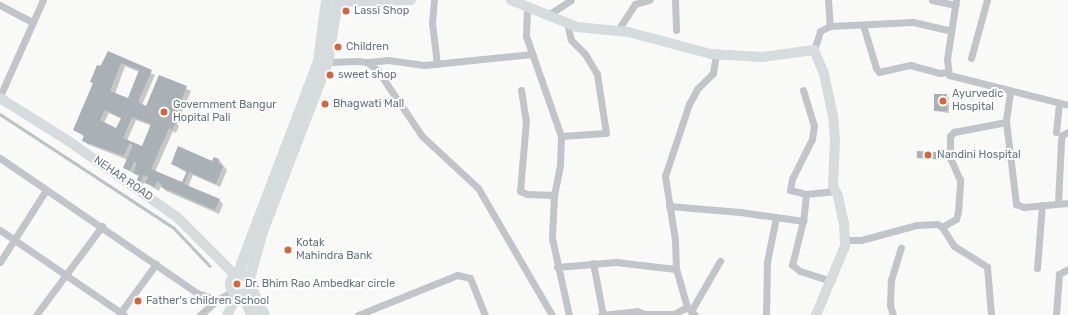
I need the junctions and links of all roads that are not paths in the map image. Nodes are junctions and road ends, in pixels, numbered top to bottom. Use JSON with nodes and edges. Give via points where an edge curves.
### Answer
{"nodes":[{"id":1,"x":42,"y":0,"type":"edge"},
{"id":2,"x":409,"y":0,"type":"edge"},
{"id":3,"x":434,"y":0,"type":"edge"},
{"id":4,"x":511,"y":0,"type":"edge"},
{"id":5,"x":571,"y":0,"type":"edge"},
{"id":6,"x":649,"y":0,"type":"edge"},
{"id":7,"x":675,"y":0,"type":"edge"},
{"id":8,"x":828,"y":0,"type":"edge"},
{"id":9,"x":932,"y":0,"type":"edge"},
{"id":10,"x":987,"y":0,"type":"edge"},
{"id":11,"x":333,"y":1,"type":"edge"},
{"id":12,"x":955,"y":3,"type":"edge"},
{"id":13,"x":0,"y":5,"type":"edge"},
{"id":14,"x":527,"y":7,"type":"junction"},
{"id":15,"x":548,"y":15,"type":"junction"},
{"id":16,"x":32,"y":22,"type":"junction"},
{"id":17,"x":568,"y":24,"type":"junction"},
{"id":18,"x":863,"y":25,"type":"junction"},
{"id":19,"x":830,"y":26,"type":"junction"},
{"id":20,"x":618,"y":30,"type":"junction"},
{"id":21,"x":676,"y":30,"type":"dead end"},
{"id":22,"x":951,"y":31,"type":"junction"},
{"id":23,"x":814,"y":50,"type":"junction"},
{"id":24,"x":532,"y":54,"type":"junction"},
{"id":25,"x":716,"y":55,"type":"junction"},
{"id":26,"x":971,"y":58,"type":"dead end"},
{"id":27,"x":327,"y":62,"type":"junction"},
{"id":28,"x":437,"y":64,"type":"junction"},
{"id":29,"x":373,"y":66,"type":"junction"},
{"id":30,"x":947,"y":72,"type":"junction"},
{"id":31,"x":521,"y":90,"type":"dead end"},
{"id":32,"x":803,"y":90,"type":"dead end"},
{"id":33,"x":1010,"y":92,"type":"junction"},
{"id":34,"x":0,"y":97,"type":"edge"},
{"id":35,"x":1059,"y":103,"type":"junction"},
{"id":36,"x":1068,"y":105,"type":"edge"},
{"id":37,"x":1006,"y":122,"type":"junction"},
{"id":38,"x":1056,"y":132,"type":"dead end"},
{"id":39,"x":1068,"y":132,"type":"edge"},
{"id":40,"x":562,"y":136,"type":"junction"},
{"id":41,"x":0,"y":158,"type":"edge"},
{"id":42,"x":283,"y":166,"type":"junction"},
{"id":43,"x":46,"y":190,"type":"junction"},
{"id":44,"x":833,"y":191,"type":"junction"},
{"id":45,"x":806,"y":194,"type":"junction"},
{"id":46,"x":554,"y":195,"type":"junction"},
{"id":47,"x":1068,"y":202,"type":"edge"},
{"id":48,"x":1058,"y":203,"type":"junction"},
{"id":49,"x":1042,"y":205,"type":"junction"},
{"id":50,"x":669,"y":206,"type":"junction"},
{"id":51,"x":776,"y":218,"type":"junction"},
{"id":52,"x":803,"y":221,"type":"junction"},
{"id":53,"x":102,"y":226,"type":"junction"},
{"id":54,"x":942,"y":227,"type":"junction"},
{"id":55,"x":0,"y":230,"type":"edge"},
{"id":56,"x":14,"y":240,"type":"junction"},
{"id":57,"x":845,"y":240,"type":"junction"},
{"id":58,"x":901,"y":248,"type":"dead end"},
{"id":59,"x":720,"y":261,"type":"dead end"},
{"id":60,"x":0,"y":262,"type":"edge"},
{"id":61,"x":593,"y":263,"type":"junction"},
{"id":62,"x":156,"y":264,"type":"junction"},
{"id":63,"x":557,"y":267,"type":"junction"},
{"id":64,"x":1037,"y":268,"type":"dead end"},
{"id":65,"x":1068,"y":268,"type":"edge"},
{"id":66,"x":676,"y":269,"type":"junction"},
{"id":67,"x":65,"y":275,"type":"junction"},
{"id":68,"x":236,"y":275,"type":"junction"},
{"id":69,"x":831,"y":281,"type":"junction"},
{"id":70,"x":242,"y":288,"type":"junction"},
{"id":71,"x":217,"y":300,"type":"junction"},
{"id":72,"x":691,"y":311,"type":"edge"},
{"id":73,"x":122,"y":314,"type":"edge"},
{"id":74,"x":646,"y":314,"type":"edge"},
{"id":75,"x":36,"y":315,"type":"edge"},
{"id":76,"x":200,"y":315,"type":"edge"},
{"id":77,"x":227,"y":315,"type":"edge"},
{"id":78,"x":252,"y":315,"type":"edge"},
{"id":79,"x":264,"y":315,"type":"edge"},
{"id":80,"x":358,"y":315,"type":"edge"},
{"id":81,"x":485,"y":315,"type":"edge"},
{"id":82,"x":552,"y":315,"type":"edge"},
{"id":83,"x":569,"y":315,"type":"edge"},
{"id":84,"x":602,"y":315,"type":"edge"},
{"id":85,"x":766,"y":315,"type":"edge"},
{"id":86,"x":816,"y":315,"type":"edge"},
{"id":87,"x":893,"y":315,"type":"edge"},
{"id":88,"x":991,"y":315,"type":"edge"},
{"id":89,"x":1056,"y":315,"type":"edge"}],
"edges":[{"from":1,"to":16,"type":"street"},
{"from":2,"to":11,"type":"street"},
{"from":3,"to":28,"type":"street","via":[[432,23]]},
{"from":4,"to":14,"type":"street"},
{"from":5,"to":15,"type":"street"},
{"from":6,"to":20,"type":"street","via":[[635,4]]},
{"from":7,"to":21,"type":"street"},
{"from":8,"to":19,"type":"street"},
{"from":9,"to":12,"type":"street"},
{"from":10,"to":26,"type":"street"},
{"from":11,"to":27,"type":"main road"},
{"from":11,"to":42,"type":"main road","via":[[318,61]]},
{"from":12,"to":22,"type":"street"},
{"from":13,"to":16,"type":"street"},
{"from":14,"to":15,"type":"street"},
{"from":14,"to":24,"type":"street","via":[[524,29]]},
{"from":15,"to":17,"type":"street"},
{"from":16,"to":34,"type":"street"},
{"from":17,"to":20,"type":"street"},
{"from":17,"to":40,"type":"street","via":[[571,40],[585,54],[597,74],[606,133]]},
{"from":18,"to":19,"type":"street"},
{"from":18,"to":22,"type":"street","via":[[913,22]]},
{"from":18,"to":30,"type":"street","via":[[879,72],[910,65],[932,72]]},
{"from":19,"to":23,"type":"street","via":[[820,31]]},
{"from":20,"to":25,"type":"street"},
{"from":22,"to":30,"type":"street"},
{"from":23,"to":25,"type":"street","via":[[762,57]]},
{"from":23,"to":44,"type":"street","via":[[824,74],[833,116]]},
{"from":24,"to":28,"type":"street"},
{"from":24,"to":40,"type":"street"},
{"from":25,"to":50,"type":"street","via":[[713,73],[698,88],[689,104],[668,162],[665,188]]},
{"from":27,"to":29,"type":"street","via":[[358,61]]},
{"from":27,"to":42,"type":"main road"},
{"from":28,"to":29,"type":"street","via":[[424,65],[388,60],[369,62]]},
{"from":29,"to":82,"type":"street","via":[[422,136],[478,188]]},
{"from":30,"to":33,"type":"street"},
{"from":31,"to":46,"type":"street","via":[[526,120],[520,191],[527,194]]},
{"from":32,"to":45,"type":"street","via":[[812,114],[812,139],[789,186],[794,193]]},
{"from":33,"to":35,"type":"street"},
{"from":33,"to":37,"type":"street"},
{"from":34,"to":68,"type":"street","name":"NEHAR ROAD","via":[[67,140],[178,218]]},
{"from":35,"to":36,"type":"street"},
{"from":35,"to":38,"type":"street"},
{"from":37,"to":49,"type":"street","via":[[1016,204],[1024,207]]},
{"from":37,"to":54,"type":"street","via":[[954,132],[950,136],[950,158],[960,180],[958,212],[956,218]]},
{"from":39,"to":48,"type":"street","via":[[1062,135],[1060,141]]},
{"from":40,"to":46,"type":"street"},
{"from":41,"to":43,"type":"street"},
{"from":42,"to":68,"type":"main road"},
{"from":42,"to":70,"type":"main road"},
{"from":43,"to":53,"type":"street"},
{"from":43,"to":56,"type":"street"},
{"from":44,"to":45,"type":"street"},
{"from":44,"to":57,"type":"street","via":[[838,196]]},
{"from":45,"to":52,"type":"street"},
{"from":46,"to":63,"type":"street","via":[[552,238]]},
{"from":47,"to":48,"type":"street"},
{"from":48,"to":49,"type":"street"},
{"from":49,"to":64,"type":"street"},
{"from":50,"to":51,"type":"street"},
{"from":50,"to":66,"type":"street","via":[[675,240]]},
{"from":51,"to":52,"type":"street"},
{"from":51,"to":85,"type":"street","via":[[767,262]]},
{"from":52,"to":69,"type":"street","via":[[792,265],[800,271]]},
{"from":53,"to":62,"type":"street"},
{"from":53,"to":67,"type":"street"},
{"from":54,"to":57,"type":"street","via":[[928,224],[861,240]]},
{"from":54,"to":88,"type":"street","via":[[954,246],[987,268]]},
{"from":55,"to":56,"type":"street"},
{"from":56,"to":60,"type":"street"},
{"from":56,"to":67,"type":"street"},
{"from":57,"to":69,"type":"street"},
{"from":58,"to":87,"type":"street","via":[[891,280],[890,305]]},
{"from":59,"to":72,"type":"street"},
{"from":61,"to":63,"type":"street"},
{"from":61,"to":66,"type":"street","via":[[616,262]]},
{"from":61,"to":84,"type":"street"},
{"from":62,"to":71,"type":"street","via":[[197,293]]},
{"from":62,"to":73,"type":"street"},
{"from":63,"to":83,"type":"street"},
{"from":65,"to":89,"type":"street","via":[[1059,274]]},
{"from":66,"to":72,"type":"street"},
{"from":67,"to":73,"type":"street"},
{"from":67,"to":75,"type":"street"},
{"from":68,"to":70,"type":"main road"},
{"from":68,"to":70,"type":"main road","via":[[230,283]]},
{"from":69,"to":86,"type":"street"},
{"from":70,"to":71,"type":"street"},
{"from":70,"to":77,"type":"street"},
{"from":70,"to":78,"type":"main road"},
{"from":70,"to":79,"type":"main road"},
{"from":71,"to":76,"type":"street"},
{"from":72,"to":74,"type":"street"},
{"from":74,"to":84,"type":"street","via":[[637,312]]},
{"from":80,"to":81,"type":"street","via":[[457,275],[470,278]]}]}
